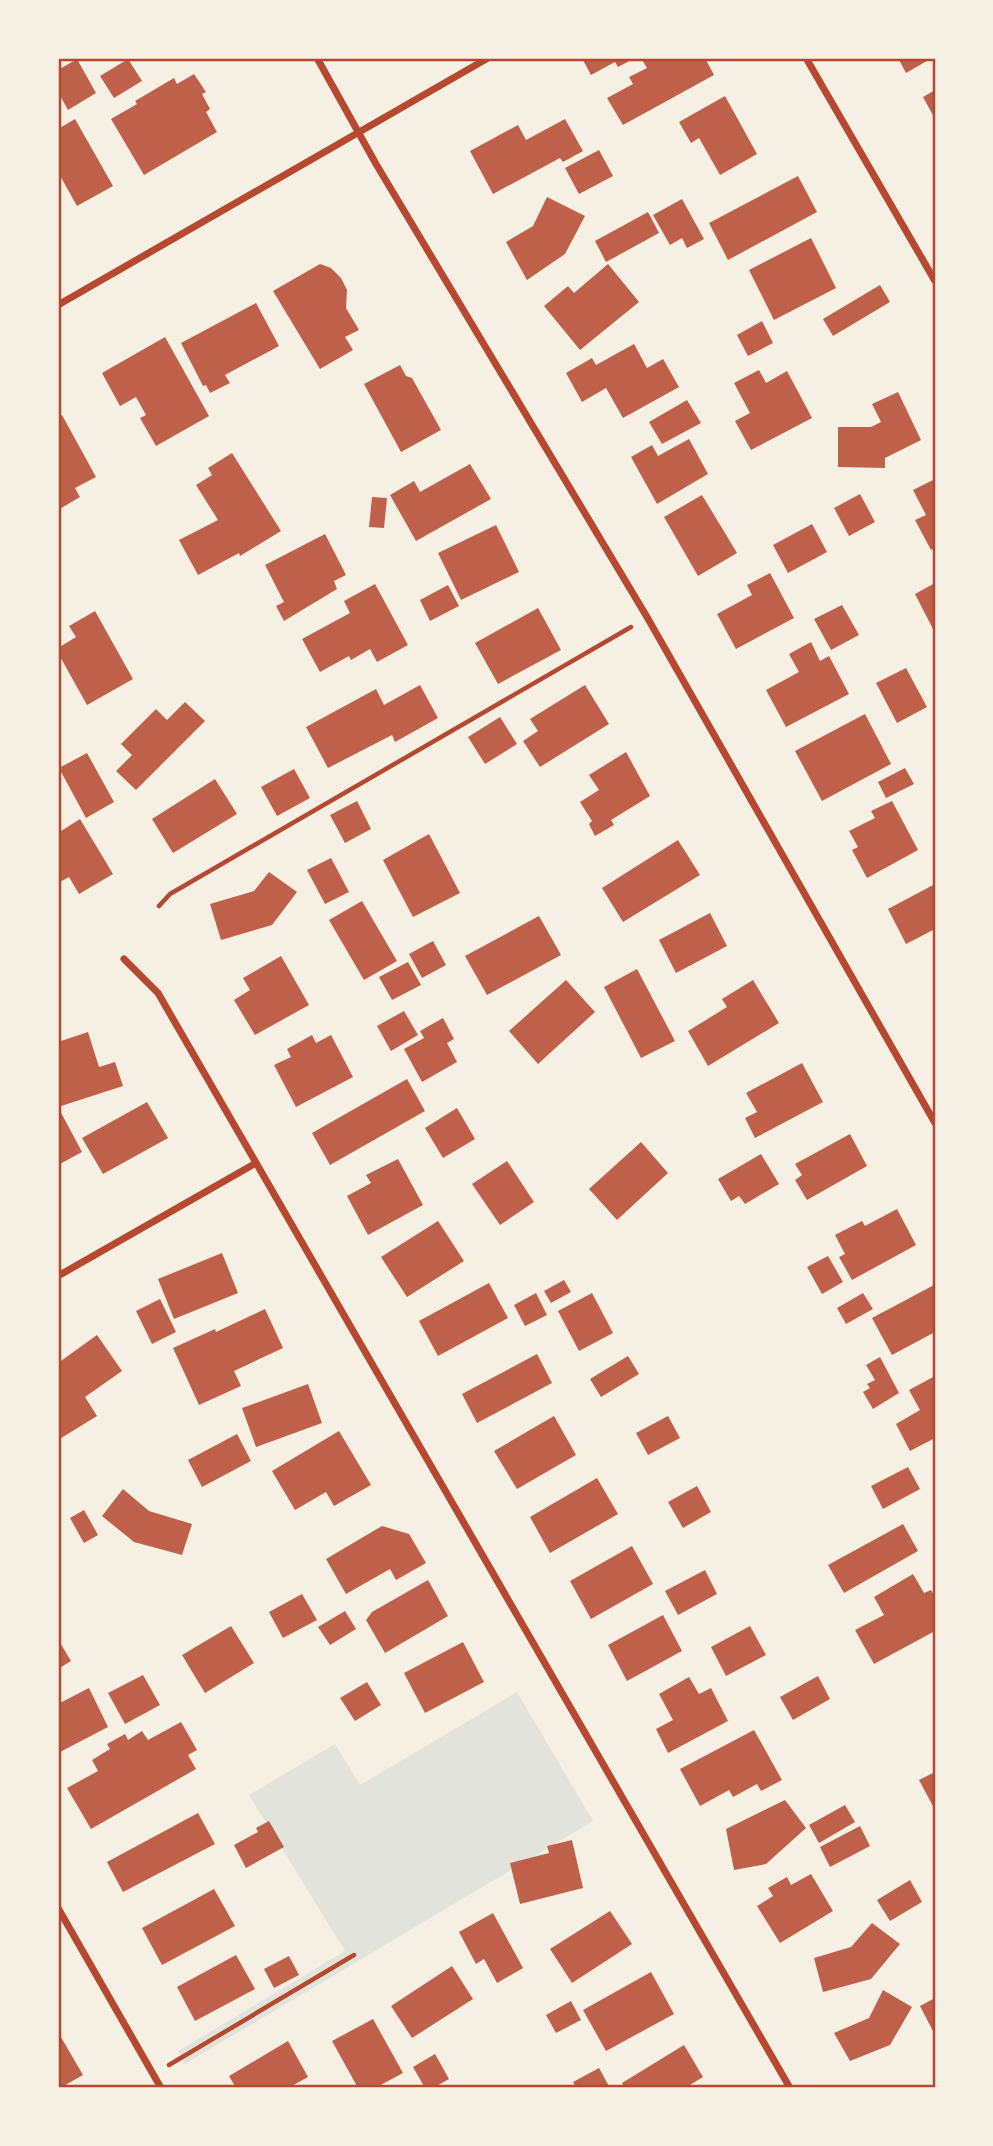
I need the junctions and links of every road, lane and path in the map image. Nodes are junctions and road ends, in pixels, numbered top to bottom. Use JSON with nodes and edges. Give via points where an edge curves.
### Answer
{"nodes":[{"id":1,"x":317,"y":58,"type":"edge"},
{"id":2,"x":488,"y":58,"type":"edge"},
{"id":3,"x":807,"y":58,"type":"edge"},
{"id":4,"x":358,"y":132,"type":"junction"},
{"id":5,"x":935,"y":281,"type":"edge"},
{"id":6,"x":58,"y":305,"type":"edge"},
{"id":7,"x":647,"y":617,"type":"junction"},
{"id":8,"x":159,"y":906,"type":"dead end"},
{"id":9,"x":124,"y":959,"type":"dead end"},
{"id":10,"x":935,"y":1123,"type":"edge"},
{"id":11,"x":256,"y":1163,"type":"junction"},
{"id":12,"x":58,"y":1276,"type":"edge"},
{"id":13,"x":58,"y":1908,"type":"edge"},
{"id":14,"x":354,"y":1955,"type":"dead end"},
{"id":15,"x":153,"y":2075,"type":"junction"},
{"id":16,"x":161,"y":2088,"type":"edge"},
{"id":17,"x":790,"y":2088,"type":"edge"}],
"edges":[{"from":1,"to":4,"type":"street"},
{"from":2,"to":4,"type":"street"},
{"from":3,"to":5,"type":"street"},
{"from":4,"to":6,"type":"street"},
{"from":4,"to":7,"type":"street"},
{"from":7,"to":8,"type":"path","via":[[170,894]]},
{"from":7,"to":10,"type":"street"},
{"from":9,"to":11,"type":"street","via":[[158,993]]},
{"from":11,"to":12,"type":"street"},
{"from":11,"to":17,"type":"street"},
{"from":13,"to":15,"type":"street"},
{"from":14,"to":15,"type":"path"},
{"from":15,"to":16,"type":"street"}]}
